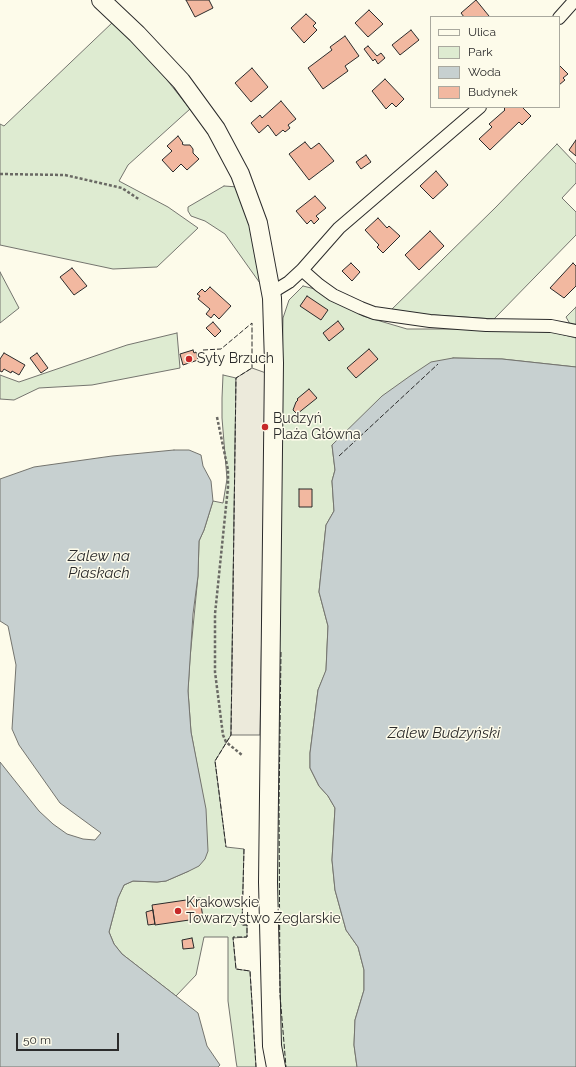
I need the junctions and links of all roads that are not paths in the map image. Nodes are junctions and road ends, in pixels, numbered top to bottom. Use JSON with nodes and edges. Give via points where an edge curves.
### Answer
{"nodes":[{"id":1,"x":101,"y":0,"type":"edge"},
{"id":2,"x":575,"y":0,"type":"edge"},
{"id":3,"x":560,"y":17,"type":"edge"},
{"id":4,"x":479,"y":108,"type":"edge"},
{"id":5,"x":302,"y":270,"type":"junction"},
{"id":6,"x":271,"y":293,"type":"junction"},
{"id":7,"x":576,"y":331,"type":"edge"},
{"id":8,"x":276,"y":1067,"type":"edge"}],
"edges":[{"from":1,"to":6,"type":"street","via":[[181,81],[216,129],[240,174],[258,223]]},
{"from":2,"to":3,"type":"street"},
{"from":4,"to":5,"type":"street","via":[[339,228]]},
{"from":5,"to":6,"type":"street"},
{"from":5,"to":7,"type":"street","via":[[333,295],[374,313],[430,321],[551,326]]},
{"from":6,"to":8,"type":"street","via":[[274,363],[268,874],[272,1046]]}]}
